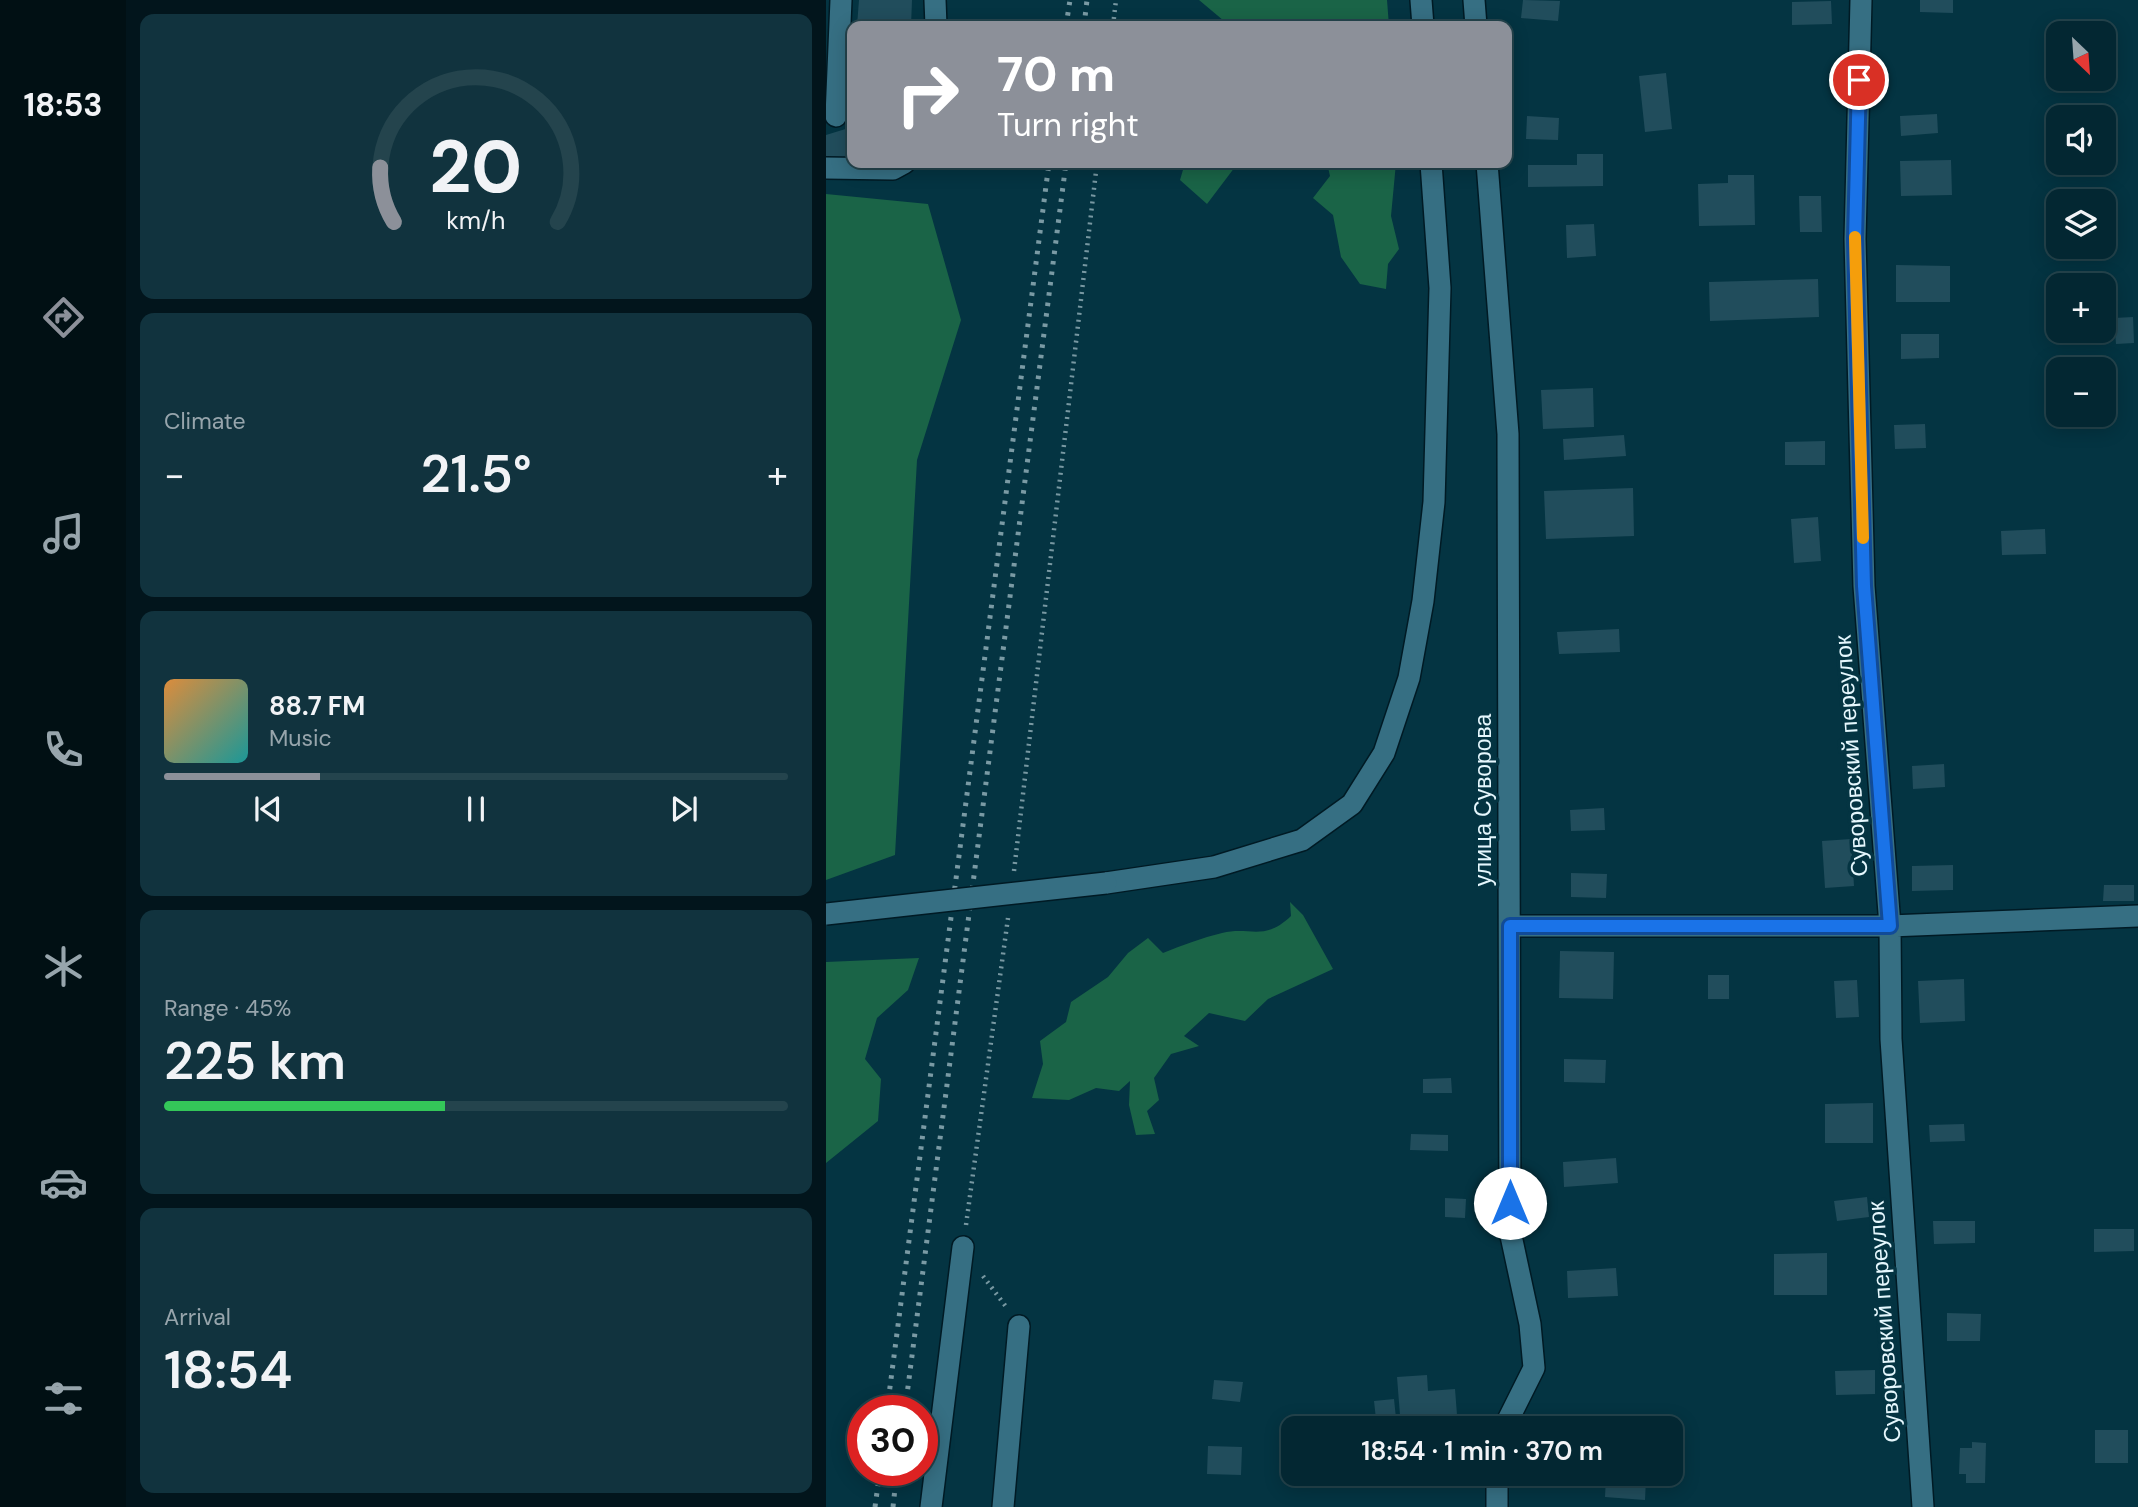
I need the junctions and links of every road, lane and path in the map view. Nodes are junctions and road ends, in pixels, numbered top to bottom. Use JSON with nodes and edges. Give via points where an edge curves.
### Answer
{"nodes":[{"id":1,"x":841,"y":0,"type":"edge"},
{"id":2,"x":935,"y":0,"type":"edge"},
{"id":3,"x":1116,"y":0,"type":"edge"},
{"id":4,"x":1421,"y":0,"type":"edge"},
{"id":5,"x":1474,"y":0,"type":"edge"},
{"id":6,"x":1861,"y":0,"type":"edge"},
{"id":7,"x":936,"y":21,"type":"edge"},
{"id":8,"x":1114,"y":21,"type":"edge"},
{"id":9,"x":1423,"y":21,"type":"edge"},
{"id":10,"x":1476,"y":21,"type":"edge"},
{"id":11,"x":836,"y":116,"type":"dead end"},
{"id":12,"x":826,"y":168,"type":"edge"},
{"id":13,"x":895,"y":168,"type":"edge"},
{"id":14,"x":1096,"y":168,"type":"edge"},
{"id":15,"x":1431,"y":168,"type":"edge"},
{"id":16,"x":1487,"y":168,"type":"edge"},
{"id":17,"x":1012,"y":884,"type":"dead end"},
{"id":18,"x":1009,"y":912,"type":"dead end"},
{"id":19,"x":826,"y":914,"type":"edge"},
{"id":20,"x":2138,"y":916,"type":"edge"},
{"id":21,"x":1510,"y":926,"type":"junction"},
{"id":22,"x":1890,"y":926,"type":"junction"},
{"id":23,"x":963,"y":1247,"type":"junction"},
{"id":24,"x":1019,"y":1326,"type":"joint"},
{"id":25,"x":1510,"y":1416,"type":"edge"},
{"id":26,"x":1497,"y":1486,"type":"edge"},
{"id":27,"x":931,"y":1507,"type":"edge"},
{"id":28,"x":1003,"y":1507,"type":"edge"},
{"id":29,"x":1497,"y":1507,"type":"edge"},
{"id":30,"x":1923,"y":1507,"type":"edge"}],
"edges":[{"from":1,"to":11,"type":"street"},
{"from":2,"to":7,"type":"street"},
{"from":3,"to":8,"type":"path"},
{"from":4,"to":9,"type":"street"},
{"from":5,"to":10,"type":"street"},
{"from":6,"to":22,"type":"street","name":"Суворовский переулок","via":[[1855,239],[1864,586]]},
{"from":12,"to":13,"type":"street"},
{"from":14,"to":17,"type":"path"},
{"from":15,"to":19,"type":"street","bridge":true,"via":[[1440,288],[1434,502],[1423,601],[1409,678],[1384,753],[1352,804],[1301,840],[1214,867]]},
{"from":16,"to":21,"type":"street","name":"улица Суворова","via":[[1508,434]]},
{"from":18,"to":23,"type":"path"},
{"from":20,"to":22,"type":"street"},
{"from":21,"to":22,"type":"street"},
{"from":21,"to":25,"type":"street","name":"улица Суворова","via":[[1510,1231],[1530,1324],[1534,1368]]},
{"from":22,"to":30,"type":"street","name":"Суворовский переулок","via":[[1891,1039]]},
{"from":23,"to":24,"type":"path"},
{"from":23,"to":27,"type":"street"},
{"from":24,"to":28,"type":"street"},
{"from":26,"to":29,"type":"street"}]}
